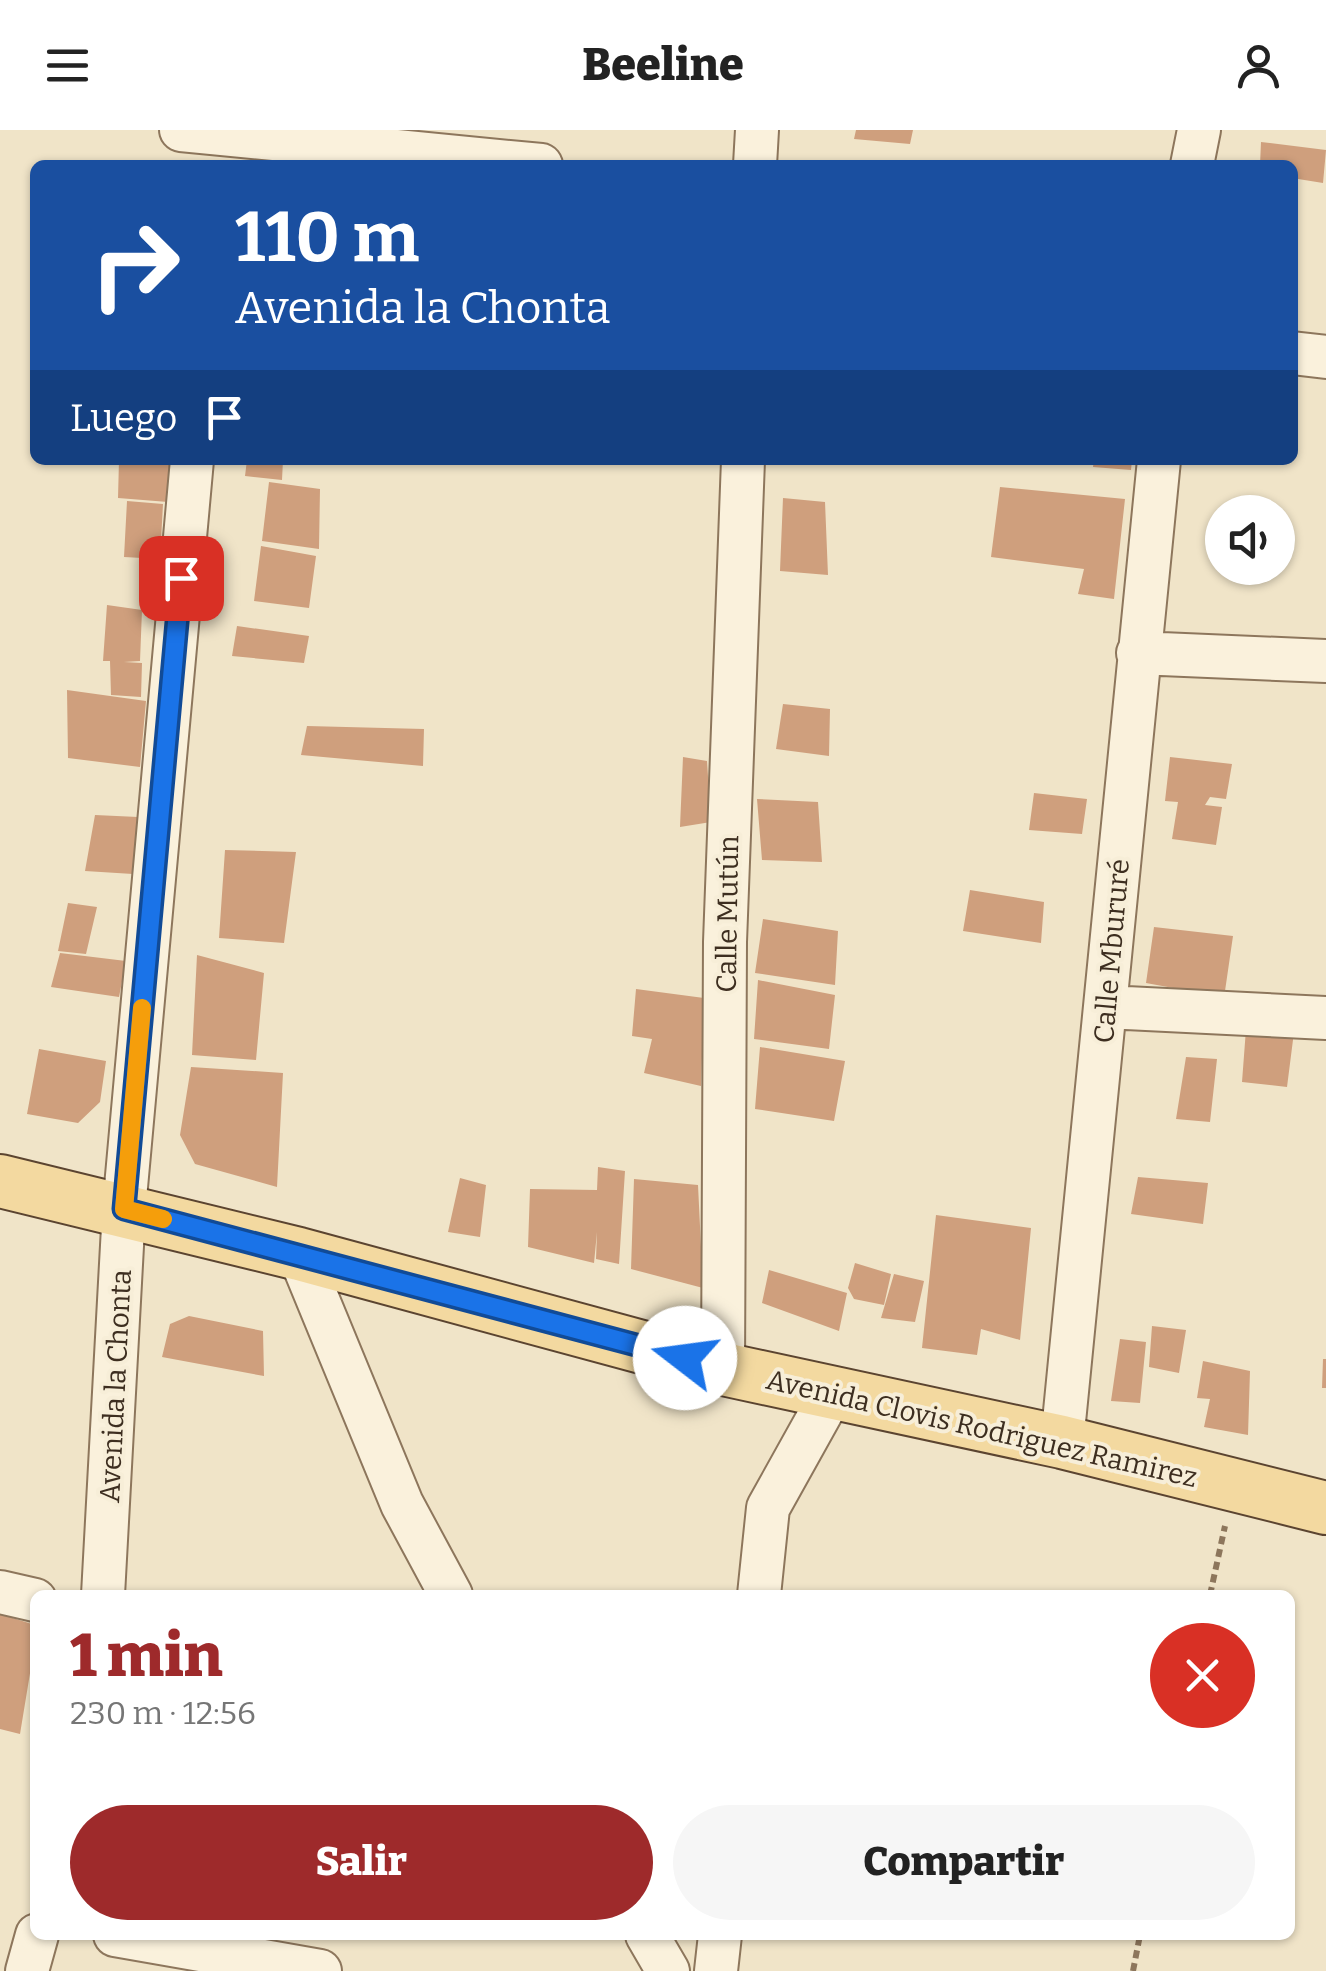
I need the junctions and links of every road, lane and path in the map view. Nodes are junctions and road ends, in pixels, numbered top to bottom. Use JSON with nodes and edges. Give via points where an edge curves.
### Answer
{"nodes":[{"id":1,"x":757,"y":130,"type":"edge"},
{"id":2,"x":211,"y":140,"type":"edge"},
{"id":3,"x":475,"y":160,"type":"edge"},
{"id":4,"x":754,"y":160,"type":"edge"},
{"id":5,"x":1298,"y":354,"type":"edge"},
{"id":6,"x":1326,"y":357,"type":"edge"},
{"id":7,"x":192,"y":465,"type":"edge"},
{"id":8,"x":743,"y":465,"type":"edge"},
{"id":9,"x":1158,"y":465,"type":"edge"},
{"id":10,"x":1138,"y":653,"type":"junction"},
{"id":11,"x":1326,"y":661,"type":"edge"},
{"id":12,"x":1106,"y":1007,"type":"junction"},
{"id":13,"x":1326,"y":1018,"type":"edge"},
{"id":14,"x":0,"y":1181,"type":"edge"},
{"id":15,"x":124,"y":1209,"type":"junction"},
{"id":16,"x":298,"y":1254,"type":"junction"},
{"id":17,"x":723,"y":1369,"type":"junction"},
{"id":18,"x":832,"y":1393,"type":"junction"},
{"id":19,"x":1062,"y":1442,"type":"junction"},
{"id":20,"x":1234,"y":1485,"type":"junction"},
{"id":21,"x":1326,"y":1508,"type":"edge"},
{"id":22,"x":116,"y":1590,"type":"edge"},
{"id":23,"x":448,"y":1590,"type":"edge"},
{"id":24,"x":760,"y":1590,"type":"edge"},
{"id":25,"x":1211,"y":1590,"type":"edge"},
{"id":26,"x":0,"y":1592,"type":"edge"},
{"id":27,"x":30,"y":1599,"type":"edge"},
{"id":28,"x":37,"y":1940,"type":"edge"},
{"id":29,"x":143,"y":1940,"type":"edge"},
{"id":30,"x":649,"y":1940,"type":"edge"},
{"id":31,"x":719,"y":1940,"type":"edge"},
{"id":32,"x":1139,"y":1940,"type":"edge"},
{"id":33,"x":28,"y":1971,"type":"edge"},
{"id":34,"x":320,"y":1971,"type":"edge"},
{"id":35,"x":668,"y":1971,"type":"edge"},
{"id":36,"x":716,"y":1971,"type":"edge"},
{"id":37,"x":1132,"y":1971,"type":"edge"}],
"edges":[{"from":1,"to":4,"type":"street"},
{"from":2,"to":3,"type":"street"},
{"from":5,"to":6,"type":"street"},
{"from":7,"to":15,"type":"street","name":"Avenida la Chonta"},
{"from":8,"to":17,"type":"street","name":"Calle Mutún","via":[[725,942]]},
{"from":9,"to":10,"type":"street","name":"Calle Mbururé"},
{"from":10,"to":11,"type":"street"},
{"from":10,"to":12,"type":"street","name":"Calle Mbururé"},
{"from":12,"to":13,"type":"street"},
{"from":12,"to":19,"type":"street","name":"Calle Mbururé"},
{"from":14,"to":15,"type":"main road","name":"Avenida Clovis Rodriguez Ramirez"},
{"from":15,"to":16,"type":"main road","name":"Avenida Clovis Rodriguez Ramirez"},
{"from":15,"to":22,"type":"street","name":"Avenida la Chonta"},
{"from":16,"to":17,"type":"main road","name":"Avenida Clovis Rodriguez Ramirez"},
{"from":16,"to":23,"type":"street","via":[[402,1504]]},
{"from":17,"to":18,"type":"main road","name":"Avenida Clovis Rodriguez Ramirez"},
{"from":18,"to":19,"type":"main road","name":"Avenida Clovis Rodriguez Ramirez"},
{"from":18,"to":24,"type":"street","via":[[768,1508]]},
{"from":19,"to":20,"type":"main road","name":"Avenida Clovis Rodriguez Ramirez"},
{"from":20,"to":21,"type":"main road","name":"Avenida Clovis Rodriguez Ramirez"},
{"from":20,"to":25,"type":"path"},
{"from":26,"to":27,"type":"street"},
{"from":28,"to":33,"type":"street"},
{"from":29,"to":34,"type":"street"},
{"from":30,"to":35,"type":"street"},
{"from":31,"to":36,"type":"street"},
{"from":32,"to":37,"type":"path"}]}
